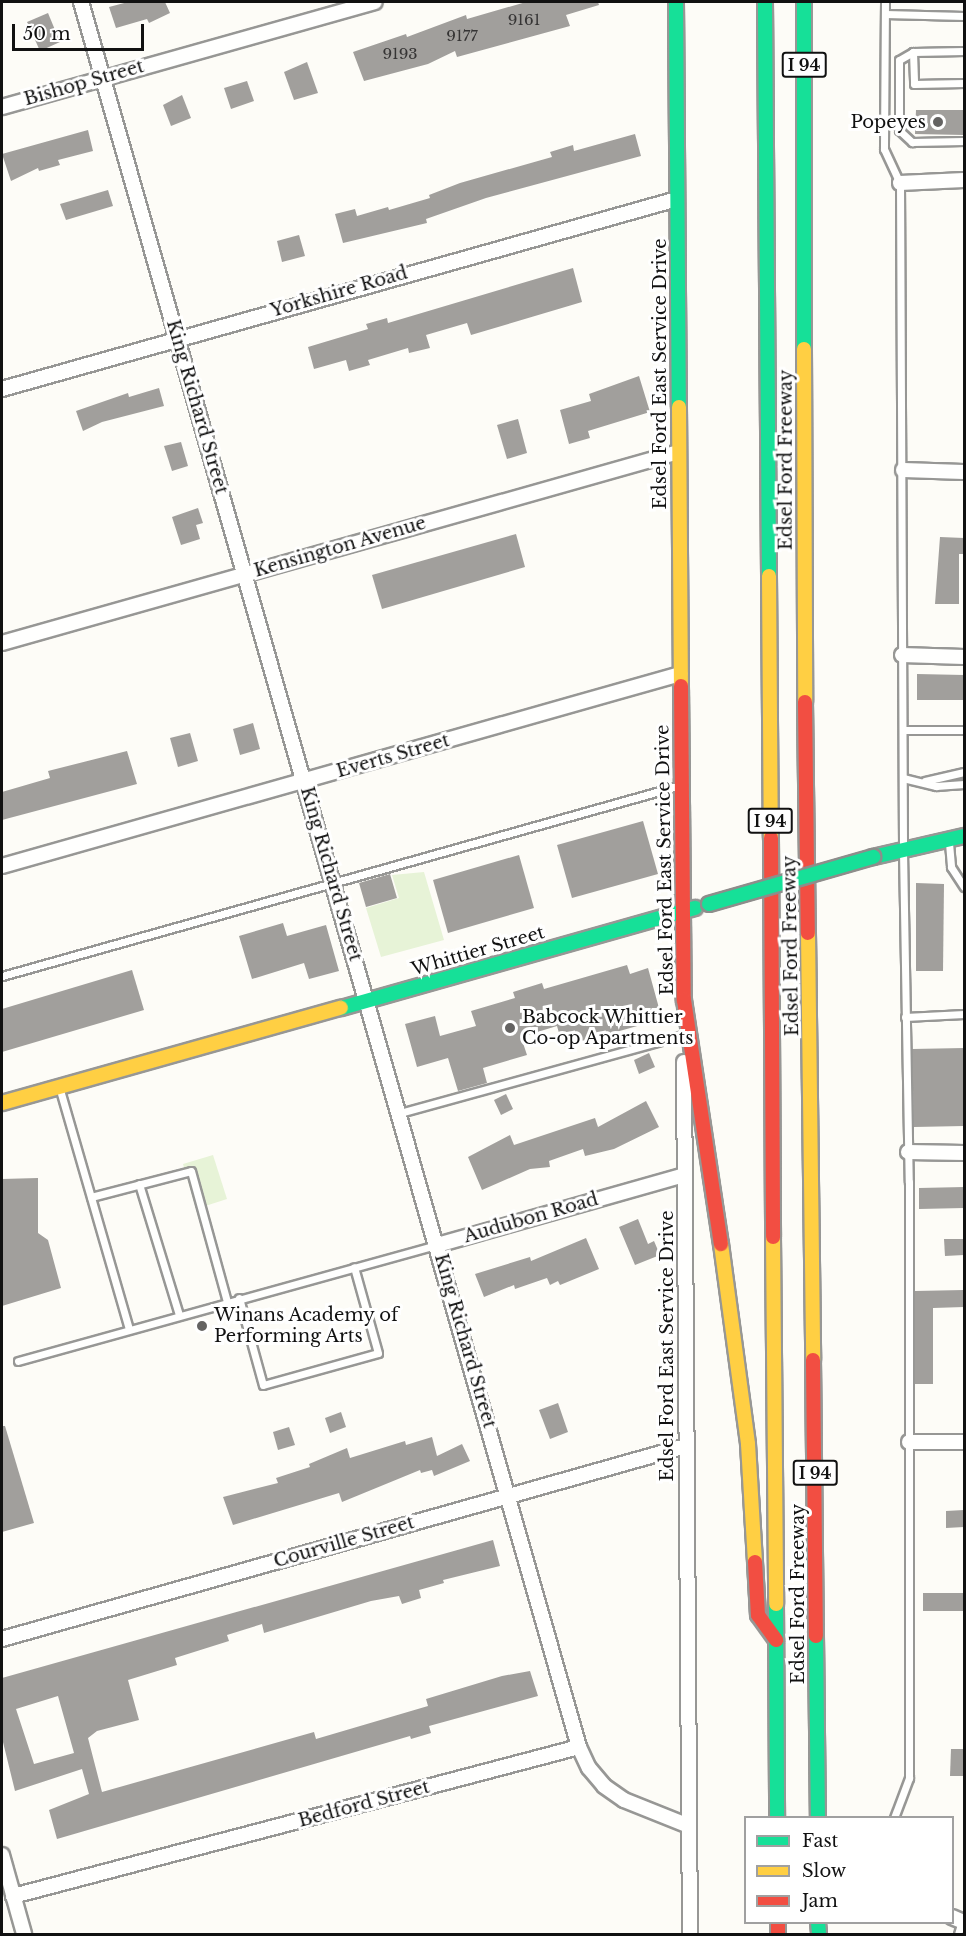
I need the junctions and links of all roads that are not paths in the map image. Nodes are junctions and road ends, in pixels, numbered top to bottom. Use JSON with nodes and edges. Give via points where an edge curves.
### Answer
{"nodes":[{"id":1,"x":81,"y":2,"type":"edge"},
{"id":2,"x":375,"y":2,"type":"edge"},
{"id":3,"x":676,"y":2,"type":"edge"},
{"id":4,"x":765,"y":2,"type":"edge"},
{"id":5,"x":804,"y":2,"type":"edge"},
{"id":6,"x":885,"y":2,"type":"edge"},
{"id":7,"x":819,"y":13,"type":"dead end"},
{"id":8,"x":885,"y":14,"type":"junction"},
{"id":9,"x":964,"y":16,"type":"edge"},
{"id":10,"x":964,"y":51,"type":"edge"},
{"id":11,"x":913,"y":52,"type":"junction"},
{"id":12,"x":102,"y":78,"type":"junction"},
{"id":13,"x":964,"y":83,"type":"edge"},
{"id":14,"x":885,"y":85,"type":"junction"},
{"id":15,"x":898,"y":85,"type":"junction"},
{"id":16,"x":2,"y":107,"type":"edge"},
{"id":17,"x":804,"y":128,"type":"junction"},
{"id":18,"x":964,"y":141,"type":"edge"},
{"id":19,"x":964,"y":180,"type":"edge"},
{"id":20,"x":900,"y":183,"type":"junction"},
{"id":21,"x":677,"y":199,"type":"junction"},
{"id":22,"x":177,"y":338,"type":"junction"},
{"id":23,"x":2,"y":389,"type":"edge"},
{"id":24,"x":679,"y":452,"type":"junction"},
{"id":25,"x":903,"y":470,"type":"junction"},
{"id":26,"x":964,"y":472,"type":"edge"},
{"id":27,"x":244,"y":574,"type":"junction"},
{"id":28,"x":2,"y":643,"type":"edge"},
{"id":29,"x":902,"y":655,"type":"junction"},
{"id":30,"x":964,"y":657,"type":"edge"},
{"id":31,"x":680,"y":674,"type":"junction"},
{"id":32,"x":903,"y":730,"type":"junction"},
{"id":33,"x":964,"y":730,"type":"edge"},
{"id":34,"x":964,"y":772,"type":"edge"},
{"id":35,"x":903,"y":778,"type":"junction"},
{"id":36,"x":304,"y":781,"type":"junction"},
{"id":37,"x":925,"y":781,"type":"junction"},
{"id":38,"x":964,"y":783,"type":"edge"},
{"id":39,"x":682,"y":784,"type":"junction"},
{"id":40,"x":964,"y":836,"type":"edge"},
{"id":41,"x":948,"y":840,"type":"junction"},
{"id":42,"x":903,"y":851,"type":"junction"},
{"id":43,"x":2,"y":866,"type":"edge"},
{"id":44,"x":334,"y":883,"type":"junction"},
{"id":45,"x":964,"y":887,"type":"edge"},
{"id":46,"x":684,"y":911,"type":"junction"},
{"id":47,"x":2,"y":976,"type":"edge"},
{"id":48,"x":684,"y":1000,"type":"junction"},
{"id":49,"x":368,"y":1001,"type":"junction"},
{"id":50,"x":964,"y":1014,"type":"edge"},
{"id":51,"x":905,"y":1017,"type":"junction"},
{"id":52,"x":684,"y":1035,"type":"junction"},
{"id":53,"x":59,"y":1087,"type":"junction"},
{"id":54,"x":2,"y":1102,"type":"edge"},
{"id":55,"x":400,"y":1113,"type":"junction"},
{"id":56,"x":908,"y":1152,"type":"junction"},
{"id":57,"x":964,"y":1153,"type":"edge"},
{"id":58,"x":684,"y":1175,"type":"junction"},
{"id":59,"x":139,"y":1184,"type":"junction"},
{"id":60,"x":91,"y":1197,"type":"junction"},
{"id":61,"x":437,"y":1245,"type":"junction"},
{"id":62,"x":354,"y":1267,"type":"junction"},
{"id":63,"x":239,"y":1298,"type":"junction"},
{"id":64,"x":227,"y":1302,"type":"junction"},
{"id":65,"x":179,"y":1315,"type":"junction"},
{"id":66,"x":129,"y":1329,"type":"junction"},
{"id":67,"x":18,"y":1361,"type":"dead end"},
{"id":68,"x":909,"y":1442,"type":"junction"},
{"id":69,"x":964,"y":1442,"type":"edge"},
{"id":70,"x":686,"y":1446,"type":"junction"},
{"id":71,"x":509,"y":1496,"type":"junction"},
{"id":72,"x":2,"y":1639,"type":"edge"},
{"id":73,"x":776,"y":1641,"type":"junction"},
{"id":74,"x":579,"y":1747,"type":"junction"},
{"id":75,"x":777,"y":1816,"type":"edge"},
{"id":76,"x":818,"y":1816,"type":"edge"},
{"id":77,"x":895,"y":1816,"type":"edge"},
{"id":78,"x":689,"y":1826,"type":"junction"},
{"id":79,"x":2,"y":1855,"type":"edge"},
{"id":80,"x":13,"y":1896,"type":"junction"},
{"id":81,"x":24,"y":1935,"type":"edge"},
{"id":82,"x":690,"y":1935,"type":"edge"}],
"edges":[{"from":1,"to":12,"type":"street","name":"King Richard Street"},
{"from":2,"to":12,"type":"street","name":"Bishop Street"},
{"from":3,"to":21,"type":"main road","name":"Edsel Ford East Service Drive"},
{"from":4,"to":73,"type":"main road","name":"Edsel Ford Freeway","number":"I 94"},
{"from":5,"to":17,"type":"main road","name":"Edsel Ford Freeway","number":"I 94"},
{"from":6,"to":8,"type":"lane"},
{"from":7,"to":17,"type":"main road"},
{"from":8,"to":9,"type":"lane"},
{"from":8,"to":14,"type":"lane"},
{"from":10,"to":11,"type":"lane"},
{"from":11,"to":13,"type":"lane","via":[[914,84]]},
{"from":11,"to":15,"type":"lane","via":[[899,60]]},
{"from":12,"to":16,"type":"street","name":"Bishop Street"},
{"from":12,"to":22,"type":"street","name":"King Richard Street"},
{"from":14,"to":15,"type":"lane"},
{"from":14,"to":20,"type":"lane","via":[[884,149]]},
{"from":15,"to":18,"type":"lane","via":[[898,123],[905,139],[950,144]]},
{"from":17,"to":76,"type":"main road","name":"Edsel Ford Freeway","number":"I 94","via":[[805,707]]},
{"from":19,"to":20,"type":"street"},
{"from":20,"to":25,"type":"lane"},
{"from":21,"to":22,"type":"street","name":"Yorkshire Road"},
{"from":21,"to":24,"type":"main road","name":"Edsel Ford East Service Drive"},
{"from":22,"to":23,"type":"street","name":"Yorkshire Road"},
{"from":22,"to":27,"type":"street","name":"King Richard Street"},
{"from":24,"to":27,"type":"street","name":"Kensington Avenue"},
{"from":24,"to":31,"type":"main road","name":"Edsel Ford East Service Drive"},
{"from":25,"to":26,"type":"street"},
{"from":25,"to":29,"type":"lane"},
{"from":27,"to":28,"type":"street","name":"Kensington Avenue"},
{"from":27,"to":36,"type":"street","name":"King Richard Street"},
{"from":29,"to":30,"type":"street"},
{"from":29,"to":32,"type":"lane"},
{"from":31,"to":36,"type":"street","name":"Everts Street"},
{"from":31,"to":39,"type":"main road","name":"Edsel Ford East Service Drive"},
{"from":32,"to":33,"type":"lane"},
{"from":32,"to":35,"type":"lane"},
{"from":34,"to":37,"type":"lane"},
{"from":35,"to":37,"type":"lane"},
{"from":35,"to":42,"type":"lane"},
{"from":36,"to":43,"type":"street","name":"Everts Street"},
{"from":36,"to":44,"type":"street","name":"King Richard Street"},
{"from":37,"to":38,"type":"lane","via":[[936,786]]},
{"from":39,"to":44,"type":"lane"},
{"from":39,"to":46,"type":"main road","name":"Edsel Ford East Service Drive"},
{"from":40,"to":41,"type":"main road","name":"Whittier Street"},
{"from":41,"to":42,"type":"main road","name":"Whittier Street"},
{"from":41,"to":45,"type":"lane","via":[[951,867]]},
{"from":42,"to":46,"type":"main road","name":"Whittier Street","bridge":true},
{"from":42,"to":51,"type":"lane"},
{"from":44,"to":47,"type":"lane"},
{"from":44,"to":49,"type":"street","name":"King Richard Street"},
{"from":46,"to":48,"type":"main road","name":"Edsel Ford East Service Drive"},
{"from":46,"to":49,"type":"main road","name":"Whittier Street"},
{"from":48,"to":52,"type":"street","name":"Edsel Ford East Service Drive"},
{"from":48,"to":73,"type":"main road","via":[[708,1144],[748,1444],[758,1615]]},
{"from":49,"to":53,"type":"main road","name":"Whittier Street"},
{"from":49,"to":55,"type":"street","name":"King Richard Street"},
{"from":50,"to":51,"type":"lane"},
{"from":51,"to":56,"type":"lane"},
{"from":52,"to":55,"type":"lane"},
{"from":52,"to":58,"type":"street","name":"Edsel Ford East Service Drive"},
{"from":53,"to":54,"type":"main road","name":"Whittier Street"},
{"from":53,"to":60,"type":"lane"},
{"from":55,"to":61,"type":"street","name":"King Richard Street"},
{"from":56,"to":57,"type":"street"},
{"from":56,"to":68,"type":"lane"},
{"from":58,"to":61,"type":"street","name":"Audubon Road"},
{"from":58,"to":70,"type":"street","name":"Edsel Ford East Service Drive"},
{"from":59,"to":60,"type":"lane"},
{"from":59,"to":64,"type":"lane","via":[[191,1171]]},
{"from":59,"to":65,"type":"lane"},
{"from":60,"to":66,"type":"lane"},
{"from":61,"to":62,"type":"lane","name":"Audubon Road"},
{"from":61,"to":71,"type":"street","name":"King Richard Street"},
{"from":62,"to":63,"type":"lane","name":"Audubon Road"},
{"from":62,"to":63,"type":"lane","via":[[378,1353],[263,1385]]},
{"from":63,"to":64,"type":"lane","name":"Audubon Road"},
{"from":64,"to":65,"type":"lane","name":"Audubon Road"},
{"from":65,"to":66,"type":"lane","name":"Audubon Road"},
{"from":66,"to":67,"type":"lane","name":"Audubon Road"},
{"from":68,"to":69,"type":"street"},
{"from":68,"to":77,"type":"lane","via":[[909,1778]]},
{"from":70,"to":71,"type":"street","name":"Courville Street"},
{"from":70,"to":78,"type":"street","name":"Edsel Ford East Service Drive"},
{"from":71,"to":72,"type":"street","name":"Courville Street"},
{"from":71,"to":74,"type":"street","name":"King Richard Street"},
{"from":73,"to":75,"type":"main road","name":"Edsel Ford Freeway","number":"I 94"},
{"from":74,"to":78,"type":"street","via":[[604,1786],[624,1800]]},
{"from":74,"to":80,"type":"street","name":"Bedford Street"},
{"from":78,"to":82,"type":"street","name":"Edsel Ford East Service Drive"},
{"from":79,"to":80,"type":"street"},
{"from":80,"to":81,"type":"street"}]}
